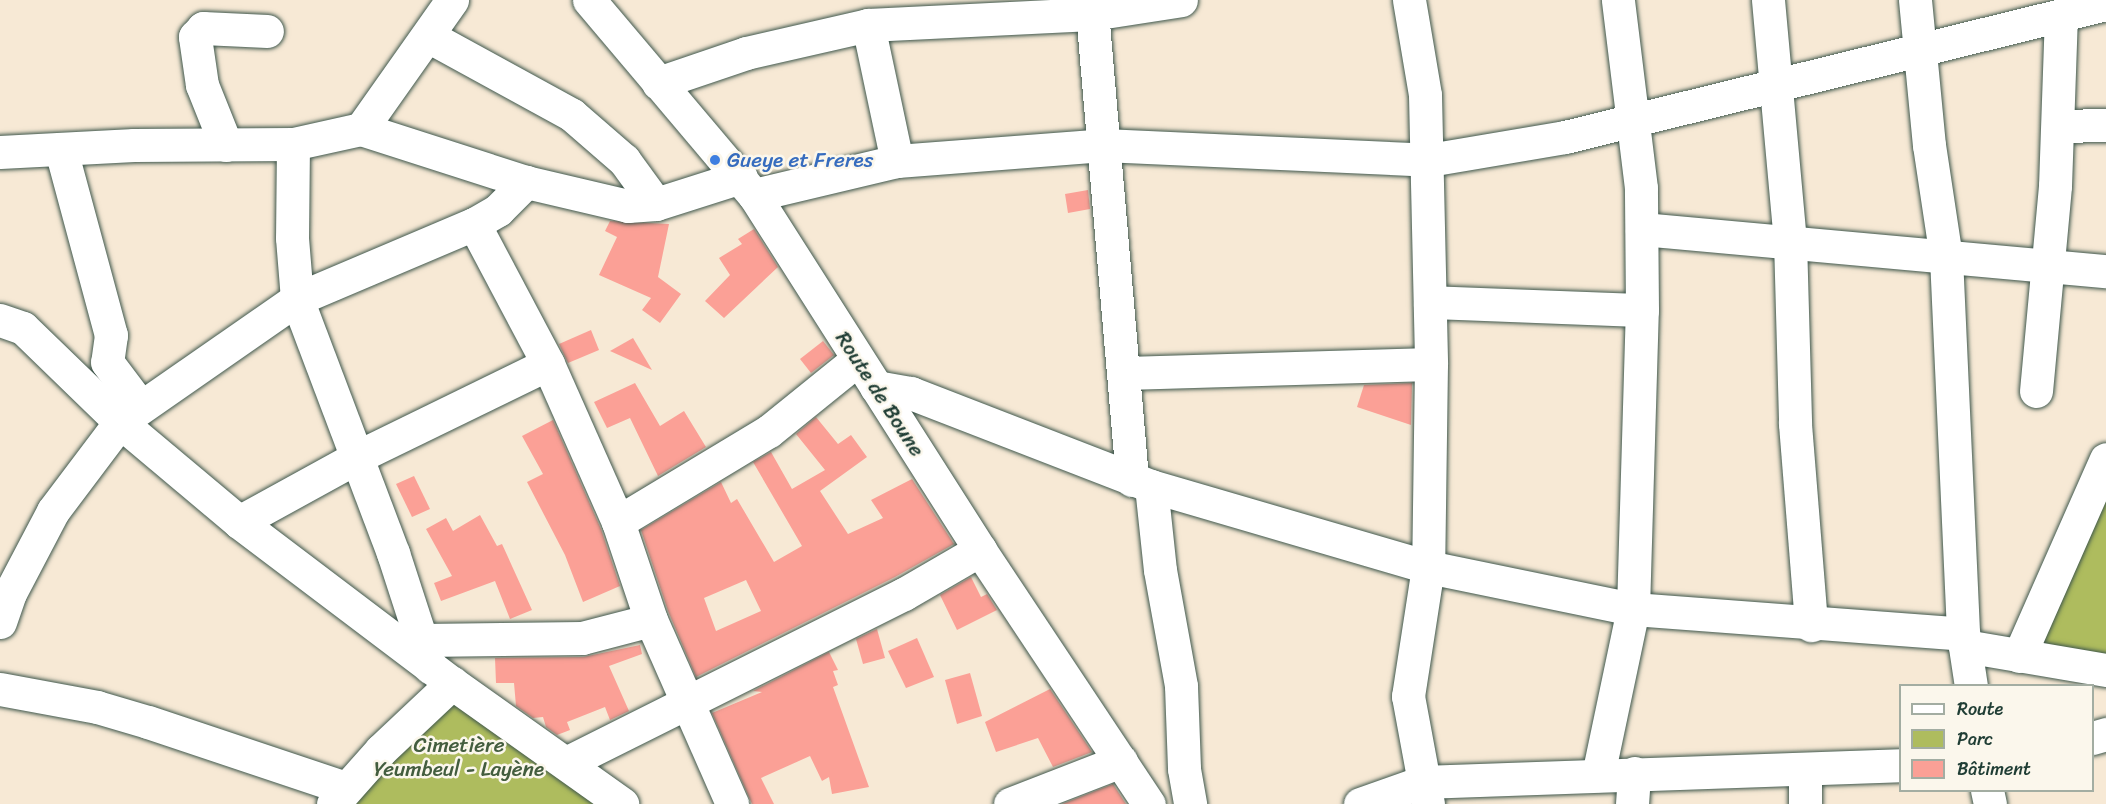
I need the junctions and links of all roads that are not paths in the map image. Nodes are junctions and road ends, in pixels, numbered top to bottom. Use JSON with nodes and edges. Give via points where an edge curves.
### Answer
{"nodes":[{"id":1,"x":452,"y":0,"type":"edge"},
{"id":2,"x":589,"y":0,"type":"edge"},
{"id":3,"x":1181,"y":0,"type":"edge"},
{"id":4,"x":1409,"y":0,"type":"edge"},
{"id":5,"x":1618,"y":0,"type":"edge"},
{"id":6,"x":1768,"y":0,"type":"edge"},
{"id":7,"x":1915,"y":0,"type":"edge"},
{"id":8,"x":2106,"y":4,"type":"edge"},
{"id":9,"x":1092,"y":7,"type":"edge"},
{"id":10,"x":2069,"y":10,"type":"edge"},
{"id":11,"x":868,"y":25,"type":"junction"},
{"id":12,"x":267,"y":31,"type":"dead end"},
{"id":13,"x":428,"y":36,"type":"junction"},
{"id":14,"x":1920,"y":49,"type":"junction"},
{"id":15,"x":658,"y":83,"type":"junction"},
{"id":16,"x":1776,"y":85,"type":"junction"},
{"id":17,"x":1633,"y":118,"type":"junction"},
{"id":18,"x":2106,"y":125,"type":"edge"},
{"id":19,"x":2059,"y":126,"type":"junction"},
{"id":20,"x":361,"y":129,"type":"junction"},
{"id":21,"x":293,"y":144,"type":"junction"},
{"id":22,"x":226,"y":145,"type":"junction"},
{"id":23,"x":1103,"y":145,"type":"junction"},
{"id":24,"x":61,"y":150,"type":"junction"},
{"id":25,"x":0,"y":152,"type":"edge"},
{"id":26,"x":1429,"y":160,"type":"junction"},
{"id":27,"x":897,"y":161,"type":"junction"},
{"id":28,"x":526,"y":182,"type":"junction"},
{"id":29,"x":748,"y":186,"type":"junction"},
{"id":30,"x":656,"y":204,"type":"junction"},
{"id":31,"x":474,"y":224,"type":"junction"},
{"id":32,"x":1642,"y":229,"type":"junction"},
{"id":33,"x":1790,"y":240,"type":"junction"},
{"id":34,"x":1946,"y":257,"type":"junction"},
{"id":35,"x":2047,"y":267,"type":"junction"},
{"id":36,"x":2106,"y":272,"type":"edge"},
{"id":37,"x":297,"y":299,"type":"junction"},
{"id":38,"x":1430,"y":302,"type":"junction"},
{"id":39,"x":1642,"y":310,"type":"junction"},
{"id":40,"x":0,"y":320,"type":"edge"},
{"id":41,"x":857,"y":360,"type":"junction"},
{"id":42,"x":548,"y":364,"type":"junction"},
{"id":43,"x":1431,"y":364,"type":"junction"},
{"id":44,"x":1125,"y":373,"type":"junction"},
{"id":45,"x":876,"y":387,"type":"junction"},
{"id":46,"x":2036,"y":391,"type":"dead end"},
{"id":47,"x":130,"y":414,"type":"junction"},
{"id":48,"x":357,"y":456,"type":"junction"},
{"id":49,"x":2106,"y":459,"type":"edge"},
{"id":50,"x":1142,"y":483,"type":"junction"},
{"id":51,"x":239,"y":522,"type":"junction"},
{"id":52,"x":618,"y":522,"type":"junction"},
{"id":53,"x":980,"y":550,"type":"junction"},
{"id":54,"x":1428,"y":567,"type":"junction"},
{"id":55,"x":1633,"y":609,"type":"junction"},
{"id":56,"x":651,"y":620,"type":"junction"},
{"id":57,"x":0,"y":622,"type":"edge"},
{"id":58,"x":1811,"y":625,"type":"junction"},
{"id":59,"x":1964,"y":640,"type":"junction"},
{"id":60,"x":2019,"y":656,"type":"junction"},
{"id":61,"x":435,"y":663,"type":"junction"},
{"id":62,"x":2106,"y":670,"type":"edge"},
{"id":63,"x":1971,"y":684,"type":"edge"},
{"id":64,"x":0,"y":689,"type":"edge"},
{"id":65,"x":689,"y":699,"type":"junction"},
{"id":66,"x":1121,"y":761,"type":"junction"},
{"id":67,"x":568,"y":762,"type":"junction"},
{"id":68,"x":1899,"y":765,"type":"edge"},
{"id":69,"x":1805,"y":768,"type":"junction"},
{"id":70,"x":1598,"y":775,"type":"junction"},
{"id":71,"x":1633,"y":789,"type":"edge"},
{"id":72,"x":1425,"y":793,"type":"edge"},
{"id":73,"x":339,"y":796,"type":"edge"},
{"id":74,"x":622,"y":804,"type":"edge"},
{"id":75,"x":732,"y":804,"type":"edge"},
{"id":76,"x":1010,"y":804,"type":"edge"},
{"id":77,"x":1149,"y":804,"type":"edge"},
{"id":78,"x":1190,"y":804,"type":"edge"},
{"id":79,"x":1360,"y":804,"type":"edge"},
{"id":80,"x":1805,"y":804,"type":"edge"}],
"edges":[{"from":1,"to":13,"type":"street"},
{"from":2,"to":15,"type":"street","name":"Route de Boune"},
{"from":3,"to":9,"type":"street"},
{"from":4,"to":26,"type":"street","via":[[1422,60]]},
{"from":5,"to":17,"type":"street"},
{"from":6,"to":16,"type":"street"},
{"from":7,"to":14,"type":"street"},
{"from":8,"to":10,"type":"street"},
{"from":9,"to":11,"type":"street"},
{"from":9,"to":23,"type":"street"},
{"from":10,"to":14,"type":"street"},
{"from":10,"to":19,"type":"street"},
{"from":11,"to":15,"type":"street","via":[[754,51]]},
{"from":11,"to":27,"type":"street"},
{"from":12,"to":22,"type":"street","via":[[203,28],[195,37],[202,85]]},
{"from":13,"to":20,"type":"street"},
{"from":13,"to":30,"type":"street","via":[[572,115],[624,160]]},
{"from":14,"to":16,"type":"street"},
{"from":14,"to":34,"type":"street"},
{"from":15,"to":29,"type":"street","name":"Route de Boune"},
{"from":16,"to":17,"type":"street"},
{"from":16,"to":33,"type":"street"},
{"from":17,"to":26,"type":"street","via":[[1565,137]]},
{"from":17,"to":32,"type":"street"},
{"from":18,"to":19,"type":"street"},
{"from":19,"to":35,"type":"street"},
{"from":20,"to":21,"type":"street"},
{"from":20,"to":28,"type":"street"},
{"from":21,"to":22,"type":"street"},
{"from":21,"to":37,"type":"street","via":[[292,238]]},
{"from":22,"to":24,"type":"street"},
{"from":23,"to":26,"type":"street"},
{"from":23,"to":27,"type":"street"},
{"from":23,"to":44,"type":"street"},
{"from":24,"to":25,"type":"street"},
{"from":24,"to":47,"type":"street","via":[[111,335],[107,362]]},
{"from":26,"to":38,"type":"street"},
{"from":27,"to":29,"type":"street"},
{"from":28,"to":30,"type":"street","via":[[628,206]]},
{"from":28,"to":31,"type":"street","via":[[498,210]]},
{"from":29,"to":30,"type":"street"},
{"from":29,"to":41,"type":"street","name":"Route de Boune"},
{"from":31,"to":37,"type":"street"},
{"from":31,"to":42,"type":"street"},
{"from":32,"to":33,"type":"street"},
{"from":32,"to":39,"type":"street"},
{"from":33,"to":34,"type":"street"},
{"from":33,"to":58,"type":"street","via":[[1795,424]]},
{"from":34,"to":35,"type":"street"},
{"from":34,"to":59,"type":"street"},
{"from":35,"to":36,"type":"street"},
{"from":35,"to":46,"type":"street"},
{"from":37,"to":47,"type":"street"},
{"from":37,"to":48,"type":"street"},
{"from":38,"to":39,"type":"street"},
{"from":38,"to":43,"type":"street"},
{"from":39,"to":55,"type":"street"},
{"from":40,"to":47,"type":"street","via":[[23,328]]},
{"from":41,"to":45,"type":"street","name":"Route de Boune"},
{"from":41,"to":52,"type":"street","via":[[770,431]]},
{"from":42,"to":48,"type":"street"},
{"from":42,"to":52,"type":"street"},
{"from":43,"to":44,"type":"street"},
{"from":43,"to":54,"type":"street"},
{"from":44,"to":50,"type":"street"},
{"from":45,"to":50,"type":"street","via":[[911,393]]},
{"from":45,"to":53,"type":"street","name":"Route de Boune"},
{"from":47,"to":51,"type":"street"},
{"from":47,"to":57,"type":"street","via":[[53,511],[19,574]]},
{"from":48,"to":51,"type":"street"},
{"from":48,"to":61,"type":"street"},
{"from":49,"to":60,"type":"street"},
{"from":50,"to":54,"type":"street"},
{"from":50,"to":78,"type":"street","via":[[1181,686],[1184,769]]},
{"from":51,"to":61,"type":"street"},
{"from":52,"to":56,"type":"street"},
{"from":53,"to":65,"type":"street","via":[[904,594]]},
{"from":53,"to":66,"type":"street","name":"Route de Boune"},
{"from":54,"to":55,"type":"street"},
{"from":54,"to":72,"type":"street","via":[[1408,696]]},
{"from":55,"to":58,"type":"street"},
{"from":55,"to":70,"type":"street"},
{"from":56,"to":61,"type":"street","via":[[576,639]]},
{"from":56,"to":65,"type":"street"},
{"from":58,"to":59,"type":"street"},
{"from":59,"to":60,"type":"street"},
{"from":59,"to":63,"type":"street"},
{"from":60,"to":62,"type":"street"},
{"from":61,"to":67,"type":"street"},
{"from":61,"to":73,"type":"street"},
{"from":64,"to":73,"type":"street","via":[[128,716]]},
{"from":65,"to":67,"type":"street"},
{"from":65,"to":75,"type":"street"},
{"from":66,"to":76,"type":"street"},
{"from":66,"to":77,"type":"street","name":"Route de Boune"},
{"from":67,"to":74,"type":"street"},
{"from":68,"to":69,"type":"street"},
{"from":69,"to":71,"type":"street"},
{"from":69,"to":80,"type":"street"},
{"from":70,"to":71,"type":"street"},
{"from":70,"to":72,"type":"street"},
{"from":72,"to":79,"type":"street"}]}
